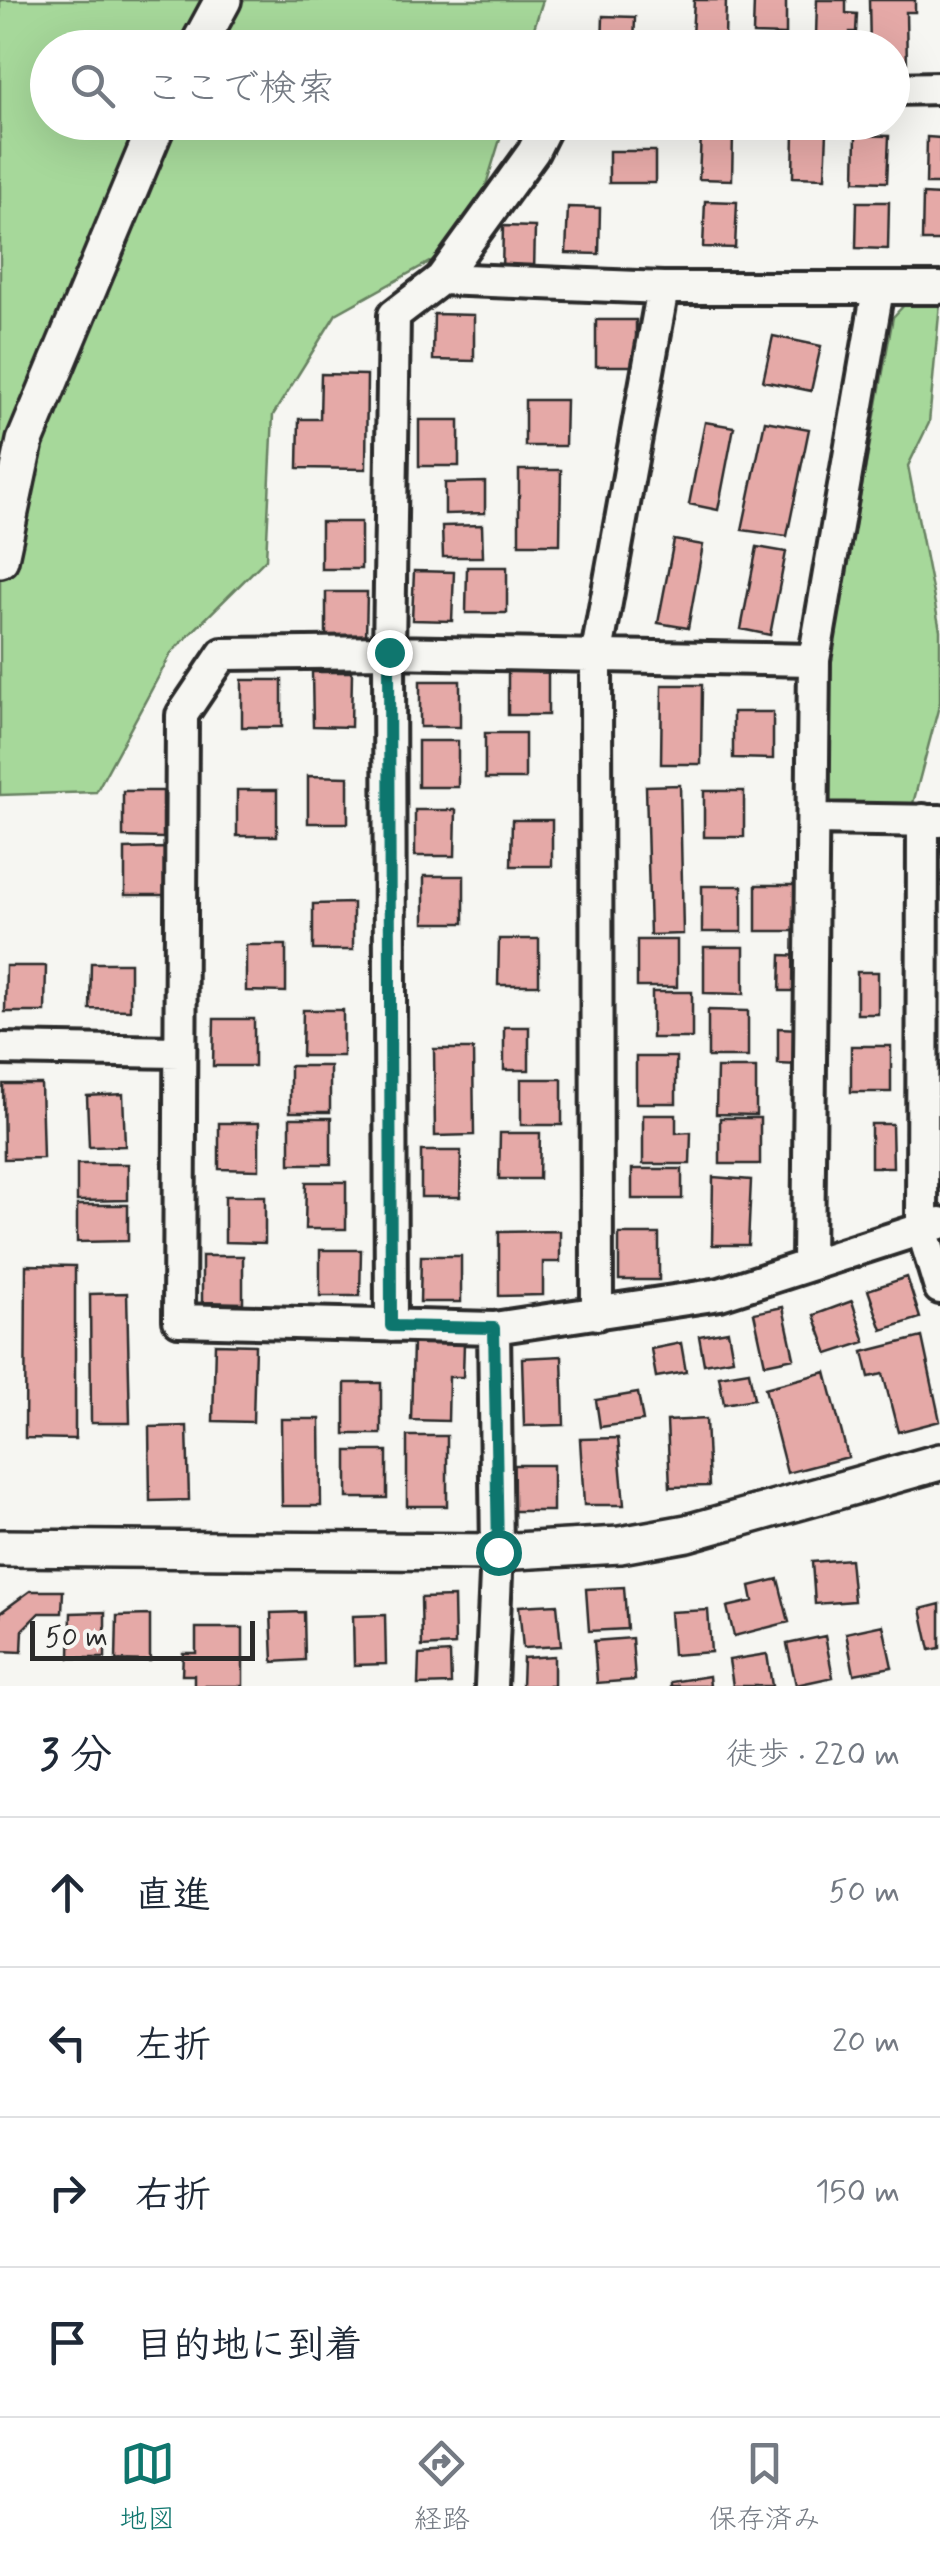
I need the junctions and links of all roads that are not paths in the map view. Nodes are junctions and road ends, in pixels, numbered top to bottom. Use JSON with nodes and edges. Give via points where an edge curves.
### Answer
{"nodes":[{"id":1,"x":222,"y":0,"type":"edge"},
{"id":2,"x":207,"y":30,"type":"edge"},
{"id":3,"x":940,"y":88,"type":"edge"},
{"id":4,"x":910,"y":89,"type":"edge"},
{"id":5,"x":150,"y":140,"type":"edge"},
{"id":6,"x":539,"y":140,"type":"edge"},
{"id":7,"x":441,"y":279,"type":"junction"},
{"id":8,"x":662,"y":288,"type":"junction"},
{"id":9,"x":940,"y":288,"type":"edge"},
{"id":10,"x":878,"y":289,"type":"junction"},
{"id":11,"x":0,"y":559,"type":"edge"},
{"id":12,"x":389,"y":652,"type":"junction"},
{"id":13,"x":596,"y":658,"type":"junction"},
{"id":14,"x":814,"y":660,"type":"junction"},
{"id":15,"x":813,"y":819,"type":"junction"},
{"id":16,"x":932,"y":820,"type":"edge"},
{"id":17,"x":0,"y":1049,"type":"edge"},
{"id":18,"x":179,"y":1052,"type":"junction"},
{"id":19,"x":931,"y":1226,"type":"edge"},
{"id":20,"x":808,"y":1264,"type":"junction"},
{"id":21,"x":940,"y":1288,"type":"edge"},
{"id":22,"x":597,"y":1314,"type":"junction"},
{"id":23,"x":391,"y":1326,"type":"junction"},
{"id":24,"x":494,"y":1328,"type":"junction"},
{"id":25,"x":940,"y":1462,"type":"edge"},
{"id":26,"x":0,"y":1548,"type":"edge"},
{"id":27,"x":498,"y":1552,"type":"junction"},
{"id":28,"x":491,"y":1686,"type":"edge"}],
"edges":[{"from":1,"to":2,"type":"street"},
{"from":3,"to":4,"type":"street"},
{"from":5,"to":11,"type":"street","via":[[25,441]]},
{"from":6,"to":7,"type":"street"},
{"from":7,"to":8,"type":"street"},
{"from":7,"to":12,"type":"street","via":[[394,314]]},
{"from":8,"to":10,"type":"street"},
{"from":8,"to":13,"type":"street"},
{"from":9,"to":10,"type":"street"},
{"from":10,"to":14,"type":"street"},
{"from":12,"to":13,"type":"street"},
{"from":12,"to":18,"type":"street","via":[[223,654],[182,715]]},
{"from":12,"to":23,"type":"street"},
{"from":13,"to":14,"type":"street"},
{"from":13,"to":22,"type":"street"},
{"from":14,"to":15,"type":"street"},
{"from":15,"to":16,"type":"street"},
{"from":15,"to":20,"type":"street"},
{"from":16,"to":19,"type":"street"},
{"from":17,"to":18,"type":"street"},
{"from":18,"to":23,"type":"street","via":[[179,1320]]},
{"from":19,"to":20,"type":"street"},
{"from":19,"to":21,"type":"street"},
{"from":20,"to":22,"type":"street","via":[[720,1294]]},
{"from":22,"to":24,"type":"street"},
{"from":23,"to":24,"type":"street"},
{"from":24,"to":27,"type":"street"},
{"from":25,"to":27,"type":"street","via":[[688,1533],[620,1545]]},
{"from":26,"to":27,"type":"street"},
{"from":27,"to":28,"type":"street"}]}
